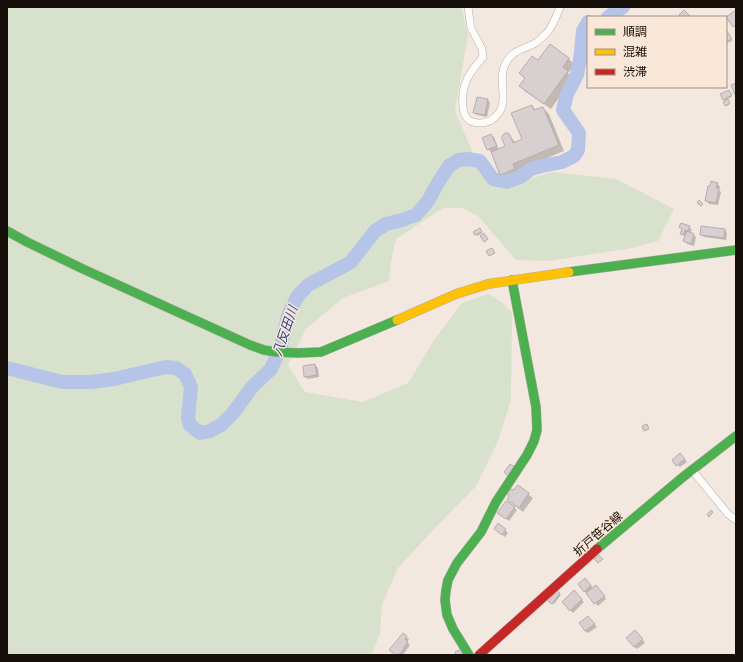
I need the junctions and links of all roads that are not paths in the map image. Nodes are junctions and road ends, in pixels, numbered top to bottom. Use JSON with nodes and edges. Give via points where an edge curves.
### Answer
{"nodes":[{"id":1,"x":468,"y":7,"type":"edge"},
{"id":2,"x":560,"y":7,"type":"edge"},
{"id":3,"x":7,"y":232,"type":"edge"},
{"id":4,"x":736,"y":250,"type":"edge"},
{"id":5,"x":512,"y":280,"type":"junction"},
{"id":6,"x":736,"y":436,"type":"edge"},
{"id":7,"x":692,"y":470,"type":"junction"},
{"id":8,"x":736,"y":520,"type":"edge"},
{"id":9,"x":470,"y":655,"type":"edge"},
{"id":10,"x":479,"y":655,"type":"edge"}],
"edges":[{"from":1,"to":2,"type":"street","via":[[471,28],[482,49],[483,57],[473,68],[466,82],[462,97],[463,106],[466,118],[481,123],[488,122],[501,110],[504,66],[513,53],[537,42],[548,32]]},
{"from":3,"to":5,"type":"street","via":[[250,345],[264,350],[292,353],[320,352],[456,294]]},
{"from":4,"to":5,"type":"street"},
{"from":5,"to":9,"type":"street","via":[[536,407],[536,430],[534,442],[526,457],[450,576],[446,608],[454,631]]},
{"from":6,"to":7,"type":"street","name":"折戸笹谷線"},
{"from":7,"to":8,"type":"street","via":[[728,514]]},
{"from":7,"to":10,"type":"street","name":"折戸笹谷線","via":[[599,547]]}]}
